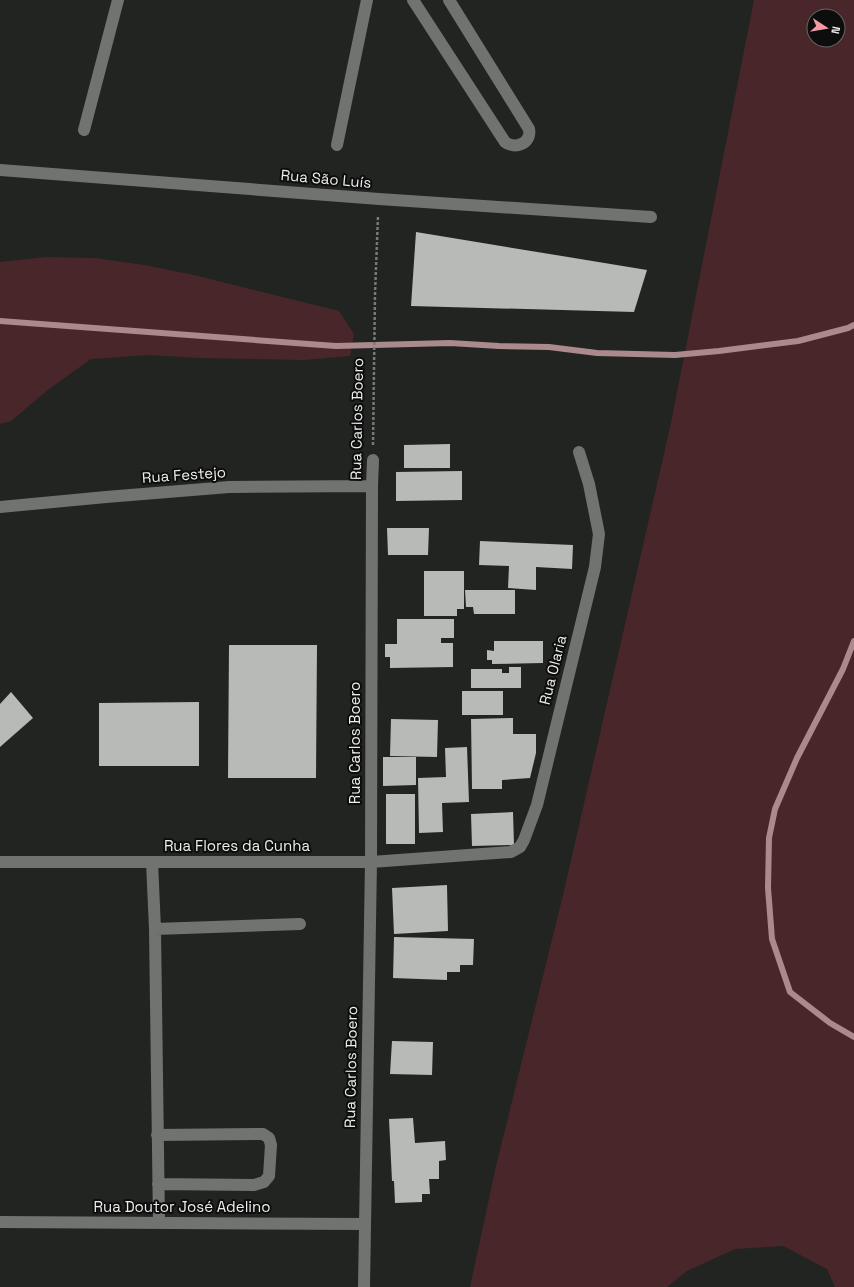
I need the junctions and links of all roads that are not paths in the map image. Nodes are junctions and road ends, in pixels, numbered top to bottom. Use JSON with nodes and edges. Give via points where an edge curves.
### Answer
{"nodes":[{"id":1,"x":118,"y":0,"type":"edge"},
{"id":2,"x":367,"y":0,"type":"edge"},
{"id":3,"x":413,"y":0,"type":"edge"},
{"id":4,"x":449,"y":0,"type":"edge"},
{"id":5,"x":84,"y":130,"type":"dead end"},
{"id":6,"x":337,"y":145,"type":"dead end"},
{"id":7,"x":0,"y":170,"type":"edge"},
{"id":8,"x":651,"y":218,"type":"dead end"},
{"id":9,"x":579,"y":452,"type":"dead end"},
{"id":10,"x":373,"y":460,"type":"road end"},
{"id":11,"x":372,"y":486,"type":"junction"},
{"id":12,"x":0,"y":508,"type":"edge"},
{"id":13,"x":473,"y":855,"type":"joint"},
{"id":14,"x":0,"y":862,"type":"edge"},
{"id":15,"x":152,"y":862,"type":"junction"},
{"id":16,"x":371,"y":862,"type":"junction"},
{"id":17,"x":300,"y":924,"type":"dead end"},
{"id":18,"x":155,"y":929,"type":"junction"},
{"id":19,"x":157,"y":1135,"type":"junction"},
{"id":20,"x":158,"y":1184,"type":"junction"},
{"id":21,"x":0,"y":1222,"type":"edge"},
{"id":22,"x":159,"y":1223,"type":"junction"},
{"id":23,"x":364,"y":1224,"type":"junction"},
{"id":24,"x":364,"y":1287,"type":"edge"}],
"edges":[{"from":1,"to":5,"type":"street"},
{"from":2,"to":6,"type":"street"},
{"from":3,"to":4,"type":"street","via":[[505,142],[520,146],[529,136],[528,129]]},
{"from":7,"to":8,"type":"street","name":"Rua São Luís","via":[[379,200]]},
{"from":9,"to":13,"type":"street","name":"Rua Olaria","via":[[589,484],[599,534],[595,567],[537,805],[520,847],[511,852]]},
{"from":10,"to":11,"type":"street","name":"Rua Carlos Boero"},
{"from":11,"to":12,"type":"street","name":"Rua Festejo","via":[[229,487]]},
{"from":11,"to":16,"type":"street","name":"Rua Carlos Boero"},
{"from":13,"to":16,"type":"street","name":"Rua Flores da Cunha"},
{"from":14,"to":15,"type":"street","name":"Rua Flores da Cunha"},
{"from":15,"to":16,"type":"street","name":"Rua Flores da Cunha"},
{"from":15,"to":18,"type":"street"},
{"from":16,"to":23,"type":"street","name":"Rua Carlos Boero"},
{"from":17,"to":18,"type":"street"},
{"from":18,"to":19,"type":"street"},
{"from":19,"to":20,"type":"street"},
{"from":19,"to":20,"type":"street","via":[[263,1134],[269,1138],[272,1145],[269,1176],[264,1182],[254,1185]]},
{"from":20,"to":22,"type":"street"},
{"from":21,"to":22,"type":"street","name":"Rua Doutor José Adelino"},
{"from":22,"to":23,"type":"street","name":"Rua Doutor José Adelino"},
{"from":23,"to":24,"type":"street","name":"Rua Carlos Boero"}]}
